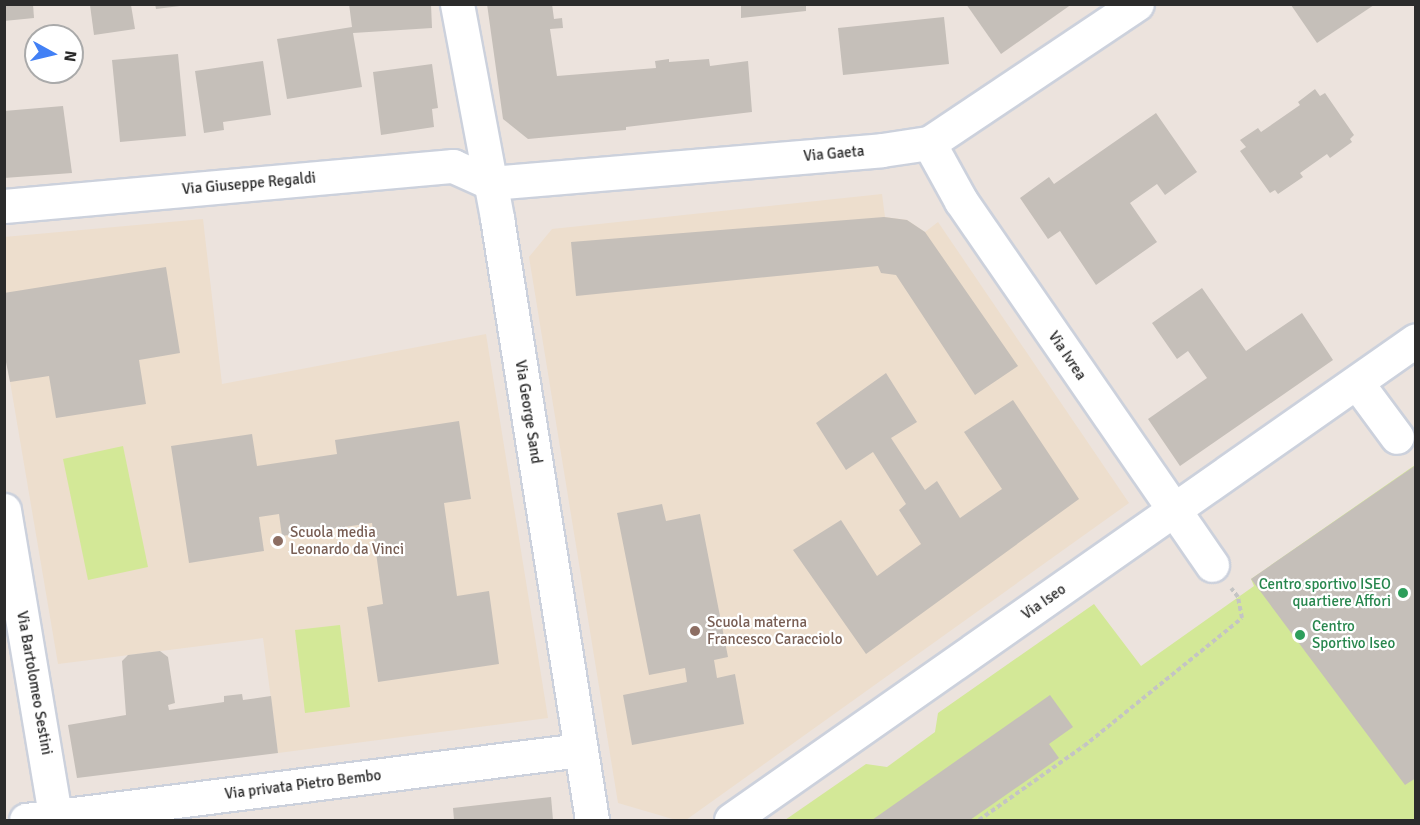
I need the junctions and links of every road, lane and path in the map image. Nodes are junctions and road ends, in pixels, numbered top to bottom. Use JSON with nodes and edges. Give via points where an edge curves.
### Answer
{"nodes":[{"id":1,"x":457,"y":4,"type":"edge"},
{"id":2,"x":1137,"y":4,"type":"edge"},
{"id":3,"x":929,"y":143,"type":"junction"},
{"id":4,"x":491,"y":183,"type":"junction"},
{"id":5,"x":4,"y":206,"type":"edge"},
{"id":6,"x":1416,"y":340,"type":"edge"},
{"id":7,"x":1357,"y":383,"type":"junction"},
{"id":8,"x":1397,"y":436,"type":"dead end"},
{"id":9,"x":4,"y":510,"type":"edge"},
{"id":10,"x":1174,"y":512,"type":"junction"},
{"id":11,"x":1212,"y":565,"type":"joint"},
{"id":12,"x":580,"y":750,"type":"junction"},
{"id":13,"x":46,"y":819,"type":"edge"},
{"id":14,"x":592,"y":820,"type":"edge"},
{"id":15,"x":731,"y":820,"type":"edge"},
{"id":16,"x":979,"y":820,"type":"edge"}],
"edges":[{"from":1,"to":4,"type":"street","name":"Via George Sand"},
{"from":2,"to":3,"type":"street","name":"Via Gaeta"},
{"from":3,"to":4,"type":"street","name":"Via Gaeta"},
{"from":3,"to":10,"type":"street","name":"Via Ivrea","via":[[961,201]]},
{"from":4,"to":5,"type":"street","name":"Via Giuseppe Regaldi","via":[[453,166]]},
{"from":4,"to":12,"type":"street","name":"Via George Sand"},
{"from":6,"to":7,"type":"street","name":"Via Iseo"},
{"from":7,"to":8,"type":"street"},
{"from":7,"to":10,"type":"street","name":"Via Iseo"},
{"from":9,"to":13,"type":"street","name":"Via Bartolomeo Sestini"},
{"from":10,"to":11,"type":"street","name":"Via Ivrea"},
{"from":10,"to":15,"type":"street","name":"Via Iseo"},
{"from":11,"to":16,"type":"path","via":[[1238,597],[1242,618],[1084,746]]},
{"from":12,"to":13,"type":"street","name":"Via privata Pietro Bembo"},
{"from":12,"to":14,"type":"street","name":"Via George Sand"}]}
